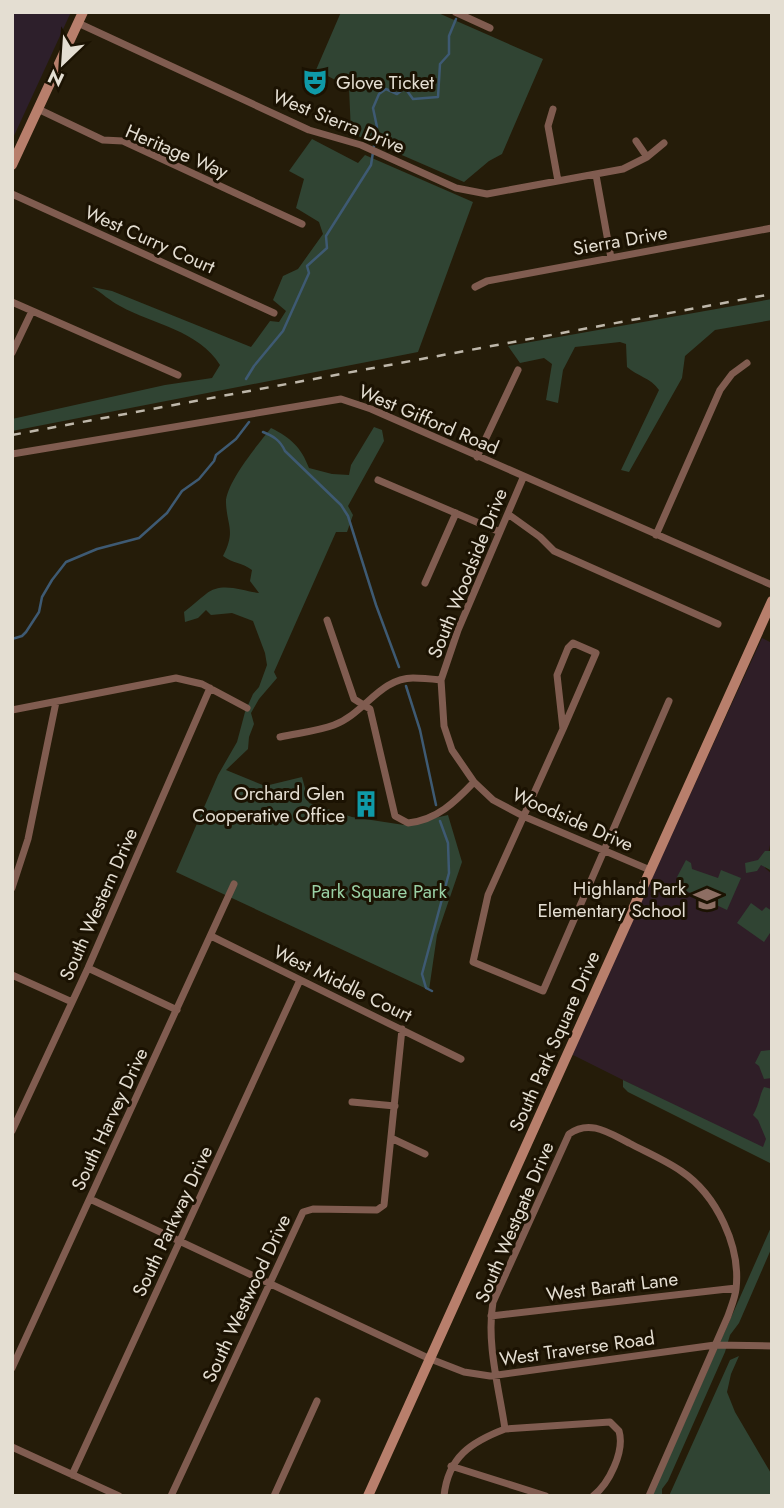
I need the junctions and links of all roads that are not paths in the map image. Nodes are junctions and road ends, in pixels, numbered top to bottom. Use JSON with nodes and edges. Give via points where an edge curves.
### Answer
{"nodes":[{"id":1,"x":83,"y":12,"type":"edge"},
{"id":2,"x":454,"y":12,"type":"edge"},
{"id":3,"x":78,"y":23,"type":"junction"},
{"id":4,"x":490,"y":28,"type":"dead end"},
{"id":5,"x":38,"y":109,"type":"junction"},
{"id":6,"x":553,"y":109,"type":"dead end"},
{"id":7,"x":636,"y":141,"type":"dead end"},
{"id":8,"x":664,"y":143,"type":"dead end"},
{"id":9,"x":647,"y":157,"type":"junction"},
{"id":10,"x":12,"y":165,"type":"edge"},
{"id":11,"x":596,"y":175,"type":"junction"},
{"id":12,"x":558,"y":181,"type":"junction"},
{"id":13,"x":12,"y":194,"type":"edge"},
{"id":14,"x":303,"y":224,"type":"dead end"},
{"id":15,"x":772,"y":228,"type":"edge"},
{"id":16,"x":611,"y":258,"type":"junction"},
{"id":17,"x":475,"y":287,"type":"dead end"},
{"id":18,"x":12,"y":302,"type":"edge"},
{"id":19,"x":32,"y":311,"type":"junction"},
{"id":20,"x":274,"y":313,"type":"dead end"},
{"id":21,"x":12,"y":353,"type":"edge"},
{"id":22,"x":747,"y":363,"type":"dead end"},
{"id":23,"x":518,"y":370,"type":"dead end"},
{"id":24,"x":178,"y":375,"type":"dead end"},
{"id":25,"x":12,"y":454,"type":"edge"},
{"id":26,"x":477,"y":457,"type":"junction"},
{"id":27,"x":523,"y":478,"type":"junction"},
{"id":28,"x":378,"y":480,"type":"dead end"},
{"id":29,"x":456,"y":513,"type":"junction"},
{"id":30,"x":508,"y":514,"type":"junction"},
{"id":31,"x":500,"y":532,"type":"junction"},
{"id":32,"x":656,"y":535,"type":"junction"},
{"id":33,"x":425,"y":583,"type":"dead end"},
{"id":34,"x":772,"y":585,"type":"edge"},
{"id":35,"x":772,"y":601,"type":"edge"},
{"id":36,"x":327,"y":620,"type":"dead end"},
{"id":37,"x":718,"y":624,"type":"dead end"},
{"id":38,"x":441,"y":680,"type":"junction"},
{"id":39,"x":210,"y":688,"type":"junction"},
{"id":40,"x":669,"y":701,"type":"dead end"},
{"id":41,"x":56,"y":702,"type":"junction"},
{"id":42,"x":364,"y":706,"type":"junction"},
{"id":43,"x":247,"y":708,"type":"dead end"},
{"id":44,"x":12,"y":710,"type":"edge"},
{"id":45,"x":563,"y":729,"type":"junction"},
{"id":46,"x":280,"y":737,"type":"dead end"},
{"id":47,"x":474,"y":782,"type":"junction"},
{"id":48,"x":523,"y":816,"type":"junction"},
{"id":49,"x":604,"y":850,"type":"junction"},
{"id":50,"x":650,"y":870,"type":"junction"},
{"id":51,"x":234,"y":884,"type":"dead end"},
{"id":52,"x":12,"y":888,"type":"edge"},
{"id":53,"x":211,"y":936,"type":"junction"},
{"id":54,"x":88,"y":968,"type":"junction"},
{"id":55,"x":12,"y":975,"type":"edge"},
{"id":56,"x":300,"y":979,"type":"junction"},
{"id":57,"x":72,"y":1002,"type":"junction"},
{"id":58,"x":177,"y":1010,"type":"junction"},
{"id":59,"x":402,"y":1029,"type":"junction"},
{"id":60,"x":461,"y":1059,"type":"dead end"},
{"id":61,"x":352,"y":1102,"type":"dead end"},
{"id":62,"x":395,"y":1106,"type":"junction"},
{"id":63,"x":12,"y":1131,"type":"edge"},
{"id":64,"x":391,"y":1138,"type":"junction"},
{"id":65,"x":425,"y":1153,"type":"dead end"},
{"id":66,"x":90,"y":1199,"type":"junction"},
{"id":67,"x":181,"y":1241,"type":"junction"},
{"id":68,"x":270,"y":1284,"type":"junction"},
{"id":69,"x":736,"y":1288,"type":"junction"},
{"id":70,"x":491,"y":1316,"type":"junction"},
{"id":71,"x":715,"y":1345,"type":"junction"},
{"id":72,"x":772,"y":1346,"type":"edge"},
{"id":73,"x":428,"y":1359,"type":"junction"},
{"id":74,"x":12,"y":1368,"type":"edge"},
{"id":75,"x":497,"y":1375,"type":"junction"},
{"id":76,"x":317,"y":1401,"type":"dead end"},
{"id":77,"x":505,"y":1429,"type":"junction"},
{"id":78,"x":12,"y":1447,"type":"edge"},
{"id":79,"x":451,"y":1466,"type":"junction"},
{"id":80,"x":72,"y":1475,"type":"junction"},
{"id":81,"x":119,"y":1496,"type":"edge"},
{"id":82,"x":172,"y":1496,"type":"edge"},
{"id":83,"x":274,"y":1496,"type":"edge"},
{"id":84,"x":368,"y":1496,"type":"edge"},
{"id":85,"x":444,"y":1496,"type":"edge"},
{"id":86,"x":547,"y":1496,"type":"edge"},
{"id":87,"x":593,"y":1496,"type":"edge"},
{"id":88,"x":649,"y":1496,"type":"edge"}],
"edges":[{"from":1,"to":3,"type":"street"},
{"from":2,"to":4,"type":"street"},
{"from":3,"to":5,"type":"street"},
{"from":3,"to":12,"type":"street","name":"West Sierra Drive","via":[[309,130],[370,149],[464,191],[479,194]]},
{"from":5,"to":10,"type":"street"},
{"from":5,"to":14,"type":"street","name":"Heritage Way","via":[[103,140],[122,141]]},
{"from":6,"to":12,"type":"street","via":[[548,126]]},
{"from":7,"to":9,"type":"street"},
{"from":8,"to":9,"type":"street","name":"West Sierra Drive"},
{"from":9,"to":11,"type":"street","name":"West Sierra Drive"},
{"from":11,"to":12,"type":"street","name":"West Sierra Drive"},
{"from":11,"to":16,"type":"street"},
{"from":13,"to":20,"type":"street","name":"West Curry Court"},
{"from":15,"to":16,"type":"street","name":"Sierra Drive"},
{"from":16,"to":17,"type":"street","name":"Sierra Drive"},
{"from":18,"to":19,"type":"street"},
{"from":19,"to":21,"type":"street"},
{"from":19,"to":24,"type":"street"},
{"from":22,"to":32,"type":"street","via":[[720,390]]},
{"from":23,"to":26,"type":"street"},
{"from":25,"to":26,"type":"street","name":"West Gifford Road","via":[[341,399]]},
{"from":26,"to":27,"type":"street","name":"West Gifford Road"},
{"from":27,"to":30,"type":"street","name":"South Woodside Drive"},
{"from":27,"to":32,"type":"street","name":"West Gifford Road"},
{"from":28,"to":29,"type":"street"},
{"from":29,"to":31,"type":"street"},
{"from":29,"to":33,"type":"street"},
{"from":30,"to":31,"type":"street","name":"South Woodside Drive"},
{"from":30,"to":37,"type":"street","via":[[554,551]]},
{"from":31,"to":38,"type":"street","name":"South Woodside Drive"},
{"from":32,"to":34,"type":"street","name":"West Gifford Road"},
{"from":35,"to":50,"type":"street","name":"South Park Square Drive"},
{"from":36,"to":42,"type":"street","via":[[354,699]]},
{"from":38,"to":42,"type":"street","via":[[397,681]]},
{"from":38,"to":47,"type":"street","name":"Woodside Drive","via":[[444,726],[452,750]]},
{"from":39,"to":41,"type":"street","via":[[184,679],[165,679]]},
{"from":39,"to":43,"type":"street"},
{"from":39,"to":54,"type":"street","name":"South Western Drive"},
{"from":40,"to":49,"type":"street"},
{"from":41,"to":44,"type":"street"},
{"from":41,"to":52,"type":"street","via":[[28,839]]},
{"from":42,"to":46,"type":"street","via":[[335,725]]},
{"from":42,"to":47,"type":"street","via":[[370,709],[395,816],[408,824],[432,817]]},
{"from":45,"to":45,"type":"street","via":[[557,675],[573,643],[596,653]]},
{"from":45,"to":48,"type":"street"},
{"from":47,"to":48,"type":"street","name":"Woodside Drive","via":[[493,800]]},
{"from":48,"to":49,"type":"street","name":"Woodside Drive"},
{"from":48,"to":49,"type":"street","via":[[488,895],[473,962],[543,991]]},
{"from":49,"to":50,"type":"street","name":"Woodside Drive"},
{"from":50,"to":73,"type":"street","name":"South Park Square Drive"},
{"from":51,"to":53,"type":"street","name":"South Harvey Drive"},
{"from":53,"to":56,"type":"street","name":"West Middle Court"},
{"from":53,"to":58,"type":"street","name":"South Harvey Drive"},
{"from":54,"to":57,"type":"street","name":"South Western Drive"},
{"from":54,"to":58,"type":"street"},
{"from":55,"to":57,"type":"street"},
{"from":56,"to":59,"type":"street","name":"West Middle Court"},
{"from":56,"to":67,"type":"street","name":"South Parkway Drive"},
{"from":57,"to":63,"type":"street","name":"South Western Drive"},
{"from":58,"to":66,"type":"street","name":"South Harvey Drive"},
{"from":59,"to":60,"type":"street","name":"West Middle Court"},
{"from":59,"to":62,"type":"street","name":"South Westwood Drive"},
{"from":61,"to":62,"type":"street"},
{"from":62,"to":64,"type":"street","name":"South Westwood Drive"},
{"from":64,"to":65,"type":"street"},
{"from":64,"to":68,"type":"street","name":"South Westwood Drive","via":[[382,1208],[306,1210]]},
{"from":66,"to":67,"type":"street","name":"West Traverse Road"},
{"from":66,"to":74,"type":"street","name":"South Harvey Drive"},
{"from":67,"to":68,"type":"street","name":"West Traverse Road"},
{"from":67,"to":80,"type":"street","name":"South Parkway Drive"},
{"from":68,"to":73,"type":"street","name":"West Traverse Road"},
{"from":68,"to":82,"type":"street","name":"South Westwood Drive"},
{"from":69,"to":70,"type":"street","name":"West Baratt Lane"},
{"from":69,"to":70,"type":"street","name":"South Westgate Drive","via":[[724,1222],[700,1188],[683,1172],[618,1137],[589,1126],[578,1127],[569,1134],[500,1285]]},
{"from":69,"to":71,"type":"street","name":"South Westgate Drive"},
{"from":70,"to":75,"type":"street","name":"South Westgate Drive"},
{"from":71,"to":72,"type":"street","name":"West Traverse Road"},
{"from":71,"to":75,"type":"street","name":"West Traverse Road"},
{"from":71,"to":88,"type":"street","name":"South Westgate Drive"},
{"from":73,"to":75,"type":"street","name":"West Traverse Road","via":[[478,1375]]},
{"from":73,"to":84,"type":"street","name":"South Park Square Drive"},
{"from":75,"to":77,"type":"street","name":"South Westgate Drive"},
{"from":76,"to":83,"type":"street"},
{"from":77,"to":79,"type":"street","via":[[478,1441]]},
{"from":77,"to":87,"type":"street","via":[[590,1422],[615,1425],[621,1447],[603,1486]]},
{"from":78,"to":80,"type":"street"},
{"from":79,"to":85,"type":"street"},
{"from":79,"to":86,"type":"street"},
{"from":80,"to":81,"type":"street"}]}
